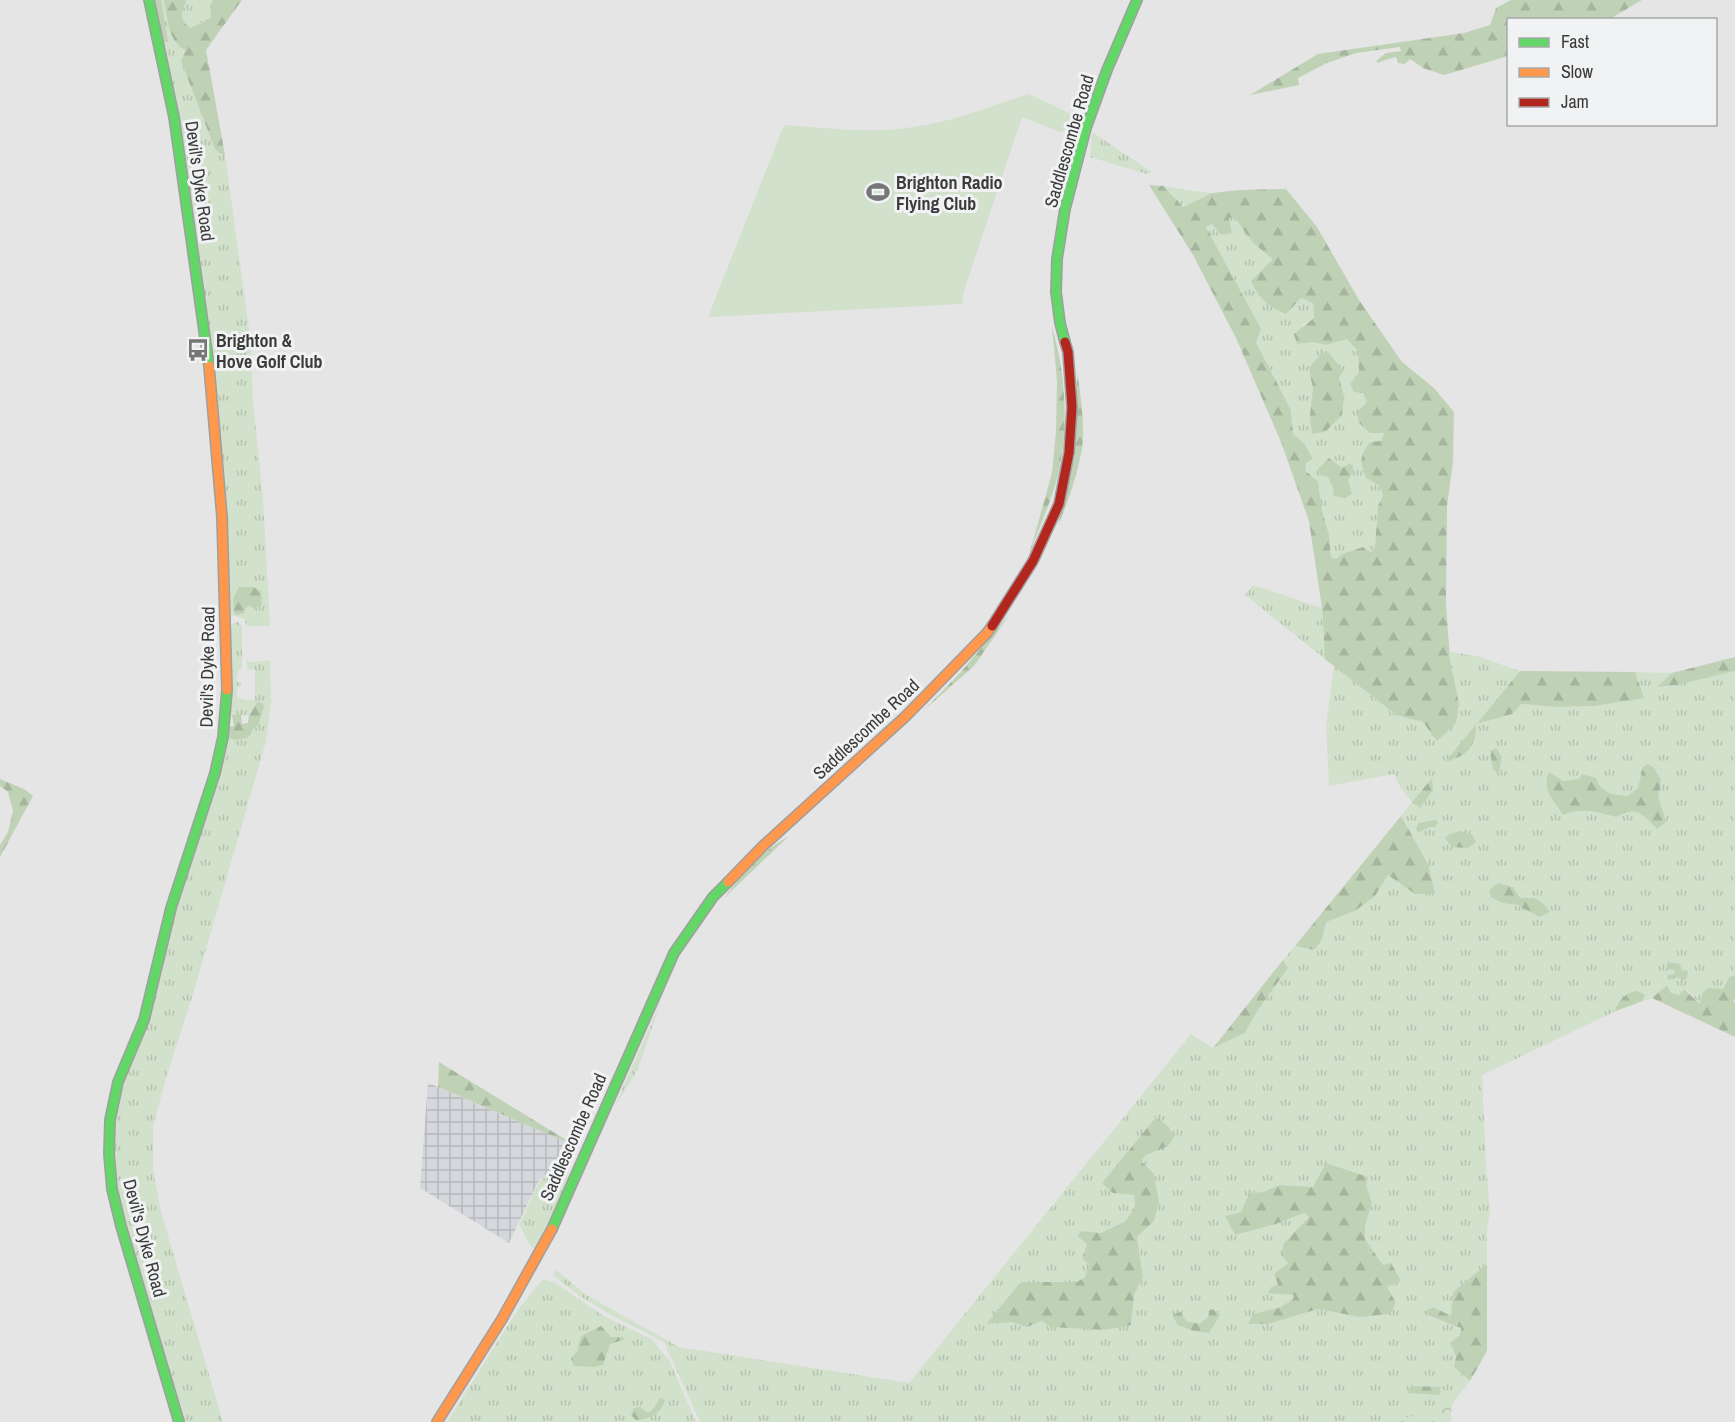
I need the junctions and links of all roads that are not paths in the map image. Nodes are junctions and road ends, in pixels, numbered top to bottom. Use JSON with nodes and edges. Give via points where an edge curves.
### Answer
{"nodes":[{"id":1,"x":149,"y":0,"type":"edge"},
{"id":2,"x":1137,"y":0,"type":"edge"},
{"id":3,"x":179,"y":1422,"type":"edge"},
{"id":4,"x":437,"y":1422,"type":"edge"}],
"edges":[{"from":1,"to":3,"type":"street","name":"Devil's Dyke Road","via":[[174,117],[208,351],[226,616],[227,697],[215,772],[171,908],[144,1020],[118,1083],[110,1120],[110,1154],[121,1226]]},
{"from":2,"to":4,"type":"street","name":"Saddlescombe Road","via":[[1086,128],[1065,209],[1056,292],[1068,352],[1072,407],[1069,453],[1059,504],[1033,561],[987,633],[906,716],[712,897],[674,953],[547,1239]]}]}
